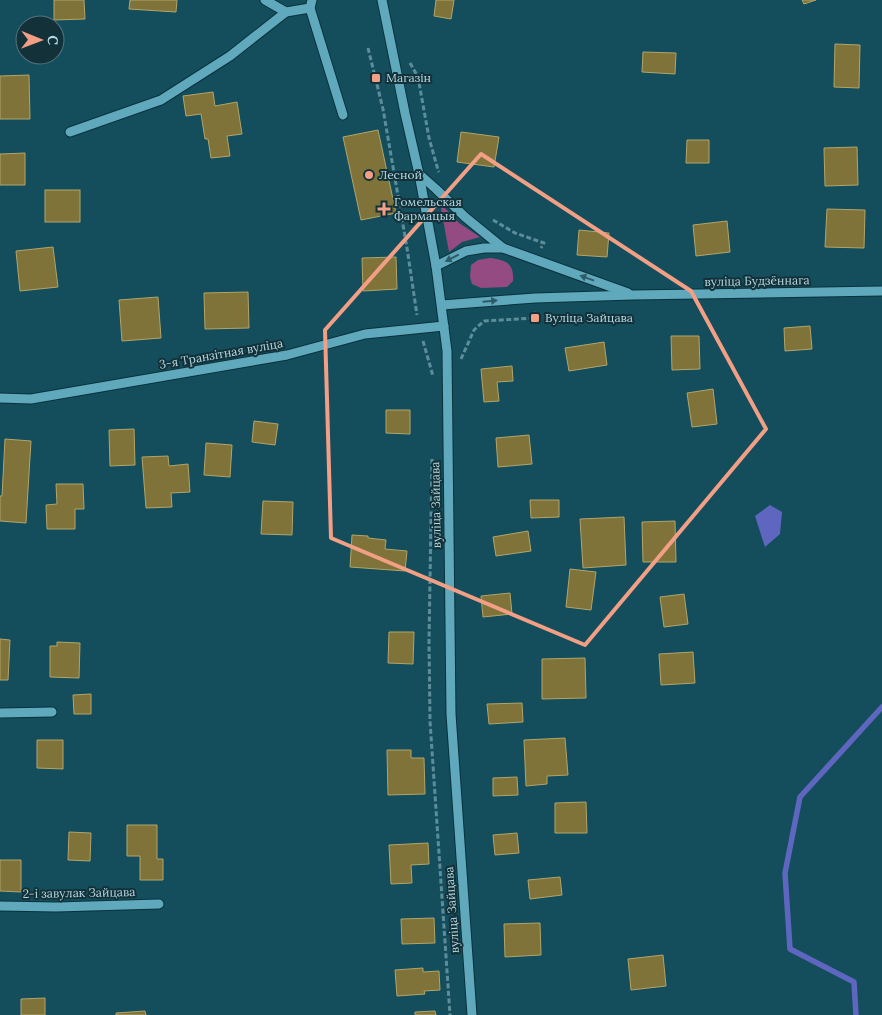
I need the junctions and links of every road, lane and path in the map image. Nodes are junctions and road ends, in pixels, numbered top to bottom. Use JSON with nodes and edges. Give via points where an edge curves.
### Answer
{"nodes":[{"id":1,"x":265,"y":0,"type":"edge"},
{"id":2,"x":382,"y":0,"type":"edge"},
{"id":3,"x":311,"y":4,"type":"edge"},
{"id":4,"x":286,"y":12,"type":"junction"},
{"id":5,"x":368,"y":48,"type":"dead end"},
{"id":6,"x":418,"y":77,"type":"dead end"},
{"id":7,"x":343,"y":115,"type":"dead end"},
{"id":8,"x":70,"y":132,"type":"dead end"},
{"id":9,"x":419,"y":174,"type":"junction"},
{"id":10,"x":443,"y":176,"type":"dead end"},
{"id":11,"x":489,"y":218,"type":"dead end"},
{"id":12,"x":544,"y":243,"type":"dead end"},
{"id":13,"x":503,"y":248,"type":"junction"},
{"id":14,"x":436,"y":266,"type":"junction"},
{"id":15,"x":882,"y":291,"type":"edge"},
{"id":16,"x":632,"y":295,"type":"junction"},
{"id":17,"x":442,"y":305,"type":"junction"},
{"id":18,"x":536,"y":318,"type":"dead end"},
{"id":19,"x":444,"y":326,"type":"junction"},
{"id":20,"x":420,"y":328,"type":"junction"},
{"id":21,"x":465,"y":351,"type":"dead end"},
{"id":22,"x":425,"y":353,"type":"dead end"},
{"id":23,"x":0,"y":398,"type":"edge"},
{"id":24,"x":52,"y":712,"type":"dead end"},
{"id":25,"x":0,"y":713,"type":"edge"},
{"id":26,"x":159,"y":904,"type":"dead end"},
{"id":27,"x":0,"y":906,"type":"edge"},
{"id":28,"x":472,"y":1015,"type":"edge"}],
"edges":[{"from":1,"to":4,"type":"street"},
{"from":2,"to":9,"type":"street","name":"вуліца Зайцава"},
{"from":3,"to":4,"type":"street"},
{"from":3,"to":7,"type":"street"},
{"from":4,"to":8,"type":"street","via":[[230,56],[161,100]]},
{"from":5,"to":20,"type":"path","via":[[385,118]]},
{"from":6,"to":10,"type":"path","via":[[429,138],[438,170]]},
{"from":9,"to":13,"type":"street"},
{"from":9,"to":14,"type":"street","name":"вуліца Зайцава"},
{"from":11,"to":12,"type":"path"},
{"from":13,"to":14,"type":"street","name":"вуліца Будзённага","one_way":true,"via":[[466,251]]},
{"from":16,"to":13,"type":"street","name":"вуліца Будзённага","one_way":true},
{"from":14,"to":17,"type":"street","name":"вуліца Зайцава"},
{"from":15,"to":16,"type":"street","name":"вуліца Будзённага"},
{"from":17,"to":16,"type":"street","name":"вуліца Будзённага","one_way":true},
{"from":17,"to":19,"type":"street","name":"вуліца Зайцава"},
{"from":18,"to":21,"type":"path","via":[[484,321],[474,330]]},
{"from":19,"to":20,"type":"street","name":"3-я Транзітная вуліца"},
{"from":19,"to":28,"type":"street","name":"вуліца Зайцава","via":[[447,351],[451,714]]},
{"from":20,"to":22,"type":"path"},
{"from":20,"to":23,"type":"street","name":"3-я Транзітная вуліца","via":[[365,334],[287,355],[31,399]]},
{"from":24,"to":25,"type":"street"},
{"from":26,"to":27,"type":"street","name":"2-і завулак Зайцава"}]}
